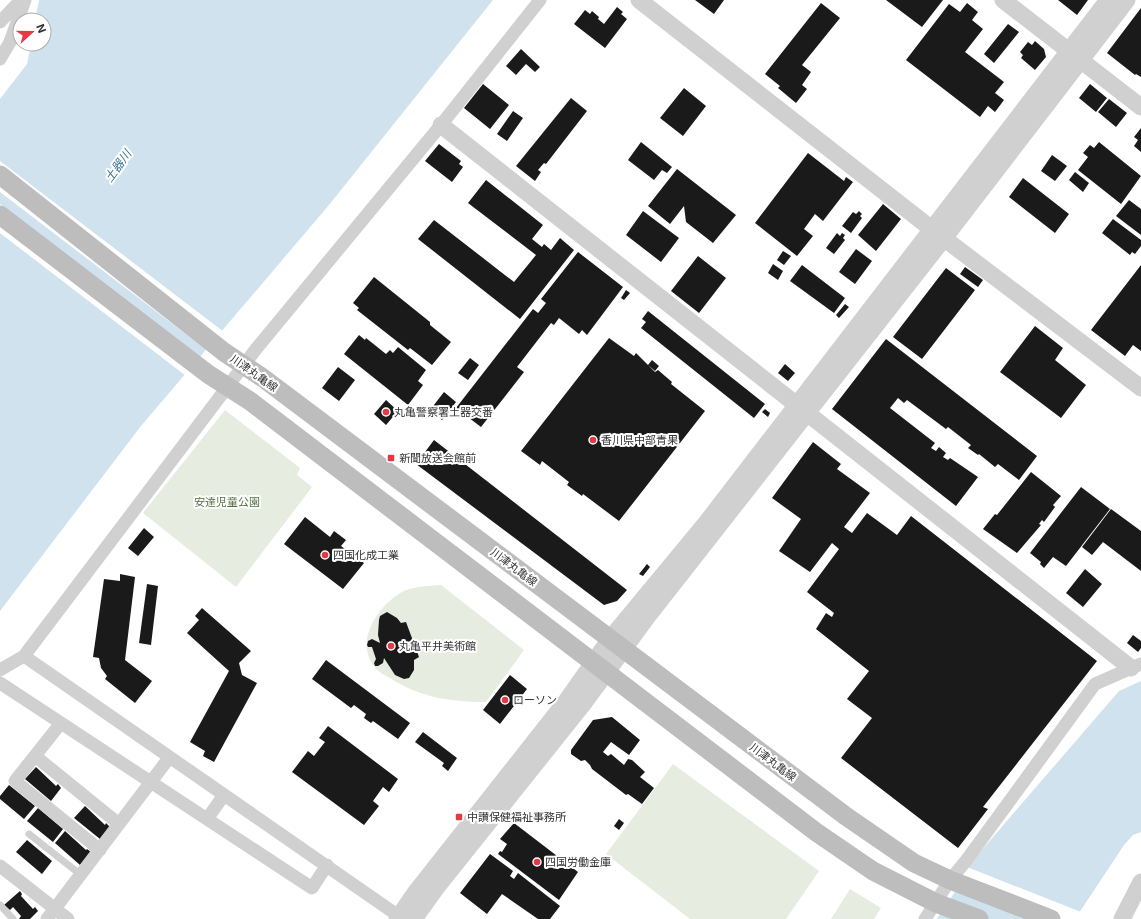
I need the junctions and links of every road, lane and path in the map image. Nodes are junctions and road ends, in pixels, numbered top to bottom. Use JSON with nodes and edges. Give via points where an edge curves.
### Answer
{"nodes":[{"id":1,"x":21,"y":0,"type":"edge"},
{"id":2,"x":25,"y":0,"type":"edge"},
{"id":3,"x":540,"y":0,"type":"edge"},
{"id":4,"x":639,"y":0,"type":"edge"},
{"id":5,"x":1003,"y":0,"type":"edge"},
{"id":6,"x":1108,"y":0,"type":"edge"},
{"id":7,"x":1127,"y":0,"type":"edge"},
{"id":8,"x":0,"y":22,"type":"edge"},
{"id":9,"x":1074,"y":55,"type":"junction"},
{"id":10,"x":0,"y":59,"type":"edge"},
{"id":11,"x":1141,"y":107,"type":"edge"},
{"id":12,"x":441,"y":125,"type":"junction"},
{"id":13,"x":0,"y":175,"type":"edge"},
{"id":14,"x":0,"y":215,"type":"edge"},
{"id":15,"x":939,"y":234,"type":"junction"},
{"id":16,"x":244,"y":365,"type":"junction"},
{"id":17,"x":228,"y":387,"type":"junction"},
{"id":18,"x":1141,"y":388,"type":"edge"},
{"id":19,"x":802,"y":408,"type":"junction"},
{"id":20,"x":617,"y":644,"type":"junction"},
{"id":21,"x":24,"y":656,"type":"junction"},
{"id":22,"x":1136,"y":666,"type":"edge"},
{"id":23,"x":600,"y":669,"type":"junction"},
{"id":24,"x":0,"y":670,"type":"edge"},
{"id":25,"x":0,"y":683,"type":"edge"},
{"id":26,"x":61,"y":723,"type":"junction"},
{"id":27,"x":35,"y":756,"type":"junction"},
{"id":28,"x":169,"y":758,"type":"junction"},
{"id":29,"x":150,"y":782,"type":"junction"},
{"id":30,"x":224,"y":795,"type":"junction"},
{"id":31,"x":207,"y":819,"type":"junction"},
{"id":32,"x":119,"y":824,"type":"junction"},
{"id":33,"x":29,"y":834,"type":"dead end"},
{"id":34,"x":100,"y":850,"type":"junction"},
{"id":35,"x":0,"y":866,"type":"edge"},
{"id":36,"x":327,"y":866,"type":"junction"},
{"id":37,"x":81,"y":875,"type":"junction"},
{"id":38,"x":954,"y":881,"type":"junction"},
{"id":39,"x":1141,"y":882,"type":"edge"},
{"id":40,"x":939,"y":903,"type":"junction"},
{"id":41,"x":0,"y":905,"type":"edge"},
{"id":42,"x":51,"y":914,"type":"edge"},
{"id":43,"x":403,"y":918,"type":"edge"},
{"id":44,"x":13,"y":919,"type":"edge"},
{"id":45,"x":68,"y":919,"type":"edge"},
{"id":46,"x":925,"y":919,"type":"edge"},
{"id":47,"x":979,"y":919,"type":"edge"},
{"id":48,"x":1051,"y":919,"type":"edge"},
{"id":49,"x":1122,"y":919,"type":"edge"}],
"edges":[{"from":1,"to":8,"type":"street"},
{"from":2,"to":10,"type":"street","via":[[10,42]]},
{"from":3,"to":12,"type":"street"},
{"from":4,"to":15,"type":"street"},
{"from":5,"to":9,"type":"street"},
{"from":6,"to":9,"type":"street"},
{"from":7,"to":9,"type":"street"},
{"from":9,"to":11,"type":"street"},
{"from":9,"to":15,"type":"street"},
{"from":12,"to":16,"type":"street"},
{"from":12,"to":19,"type":"street"},
{"from":13,"to":16,"type":"main road","name":"川津丸亀線","via":[[224,352]]},
{"from":14,"to":17,"type":"main road"},
{"from":15,"to":18,"type":"street"},
{"from":15,"to":19,"type":"street"},
{"from":16,"to":17,"type":"street"},
{"from":16,"to":20,"type":"main road","name":"川津丸亀線"},
{"from":17,"to":21,"type":"street"},
{"from":17,"to":23,"type":"main road"},
{"from":19,"to":20,"type":"street","via":[[706,523]]},
{"from":19,"to":22,"type":"street"},
{"from":20,"to":23,"type":"street"},
{"from":20,"to":38,"type":"main road","name":"川津丸亀線","via":[[847,817],[914,863]]},
{"from":21,"to":24,"type":"street"},
{"from":21,"to":28,"type":"street"},
{"from":22,"to":38,"type":"street","via":[[1095,684],[965,862]]},
{"from":23,"to":40,"type":"main road","via":[[816,832],[873,871]]},
{"from":23,"to":43,"type":"street","via":[[437,887]]},
{"from":25,"to":26,"type":"street"},
{"from":26,"to":27,"type":"street"},
{"from":26,"to":29,"type":"street"},
{"from":27,"to":32,"type":"street"},
{"from":27,"to":34,"type":"street","via":[[15,782]]},
{"from":28,"to":29,"type":"street"},
{"from":28,"to":30,"type":"street"},
{"from":29,"to":31,"type":"street"},
{"from":29,"to":32,"type":"street"},
{"from":30,"to":31,"type":"street"},
{"from":30,"to":36,"type":"street"},
{"from":31,"to":36,"type":"street","via":[[312,888]]},
{"from":32,"to":34,"type":"street"},
{"from":33,"to":37,"type":"lane"},
{"from":34,"to":37,"type":"street"},
{"from":35,"to":42,"type":"street"},
{"from":36,"to":43,"type":"street"},
{"from":37,"to":42,"type":"street"},
{"from":38,"to":40,"type":"street"},
{"from":38,"to":48,"type":"main road","name":"川津丸亀線"},
{"from":39,"to":49,"type":"street"},
{"from":40,"to":46,"type":"street"},
{"from":40,"to":47,"type":"main road"},
{"from":41,"to":44,"type":"lane"},
{"from":42,"to":45,"type":"street"}]}
